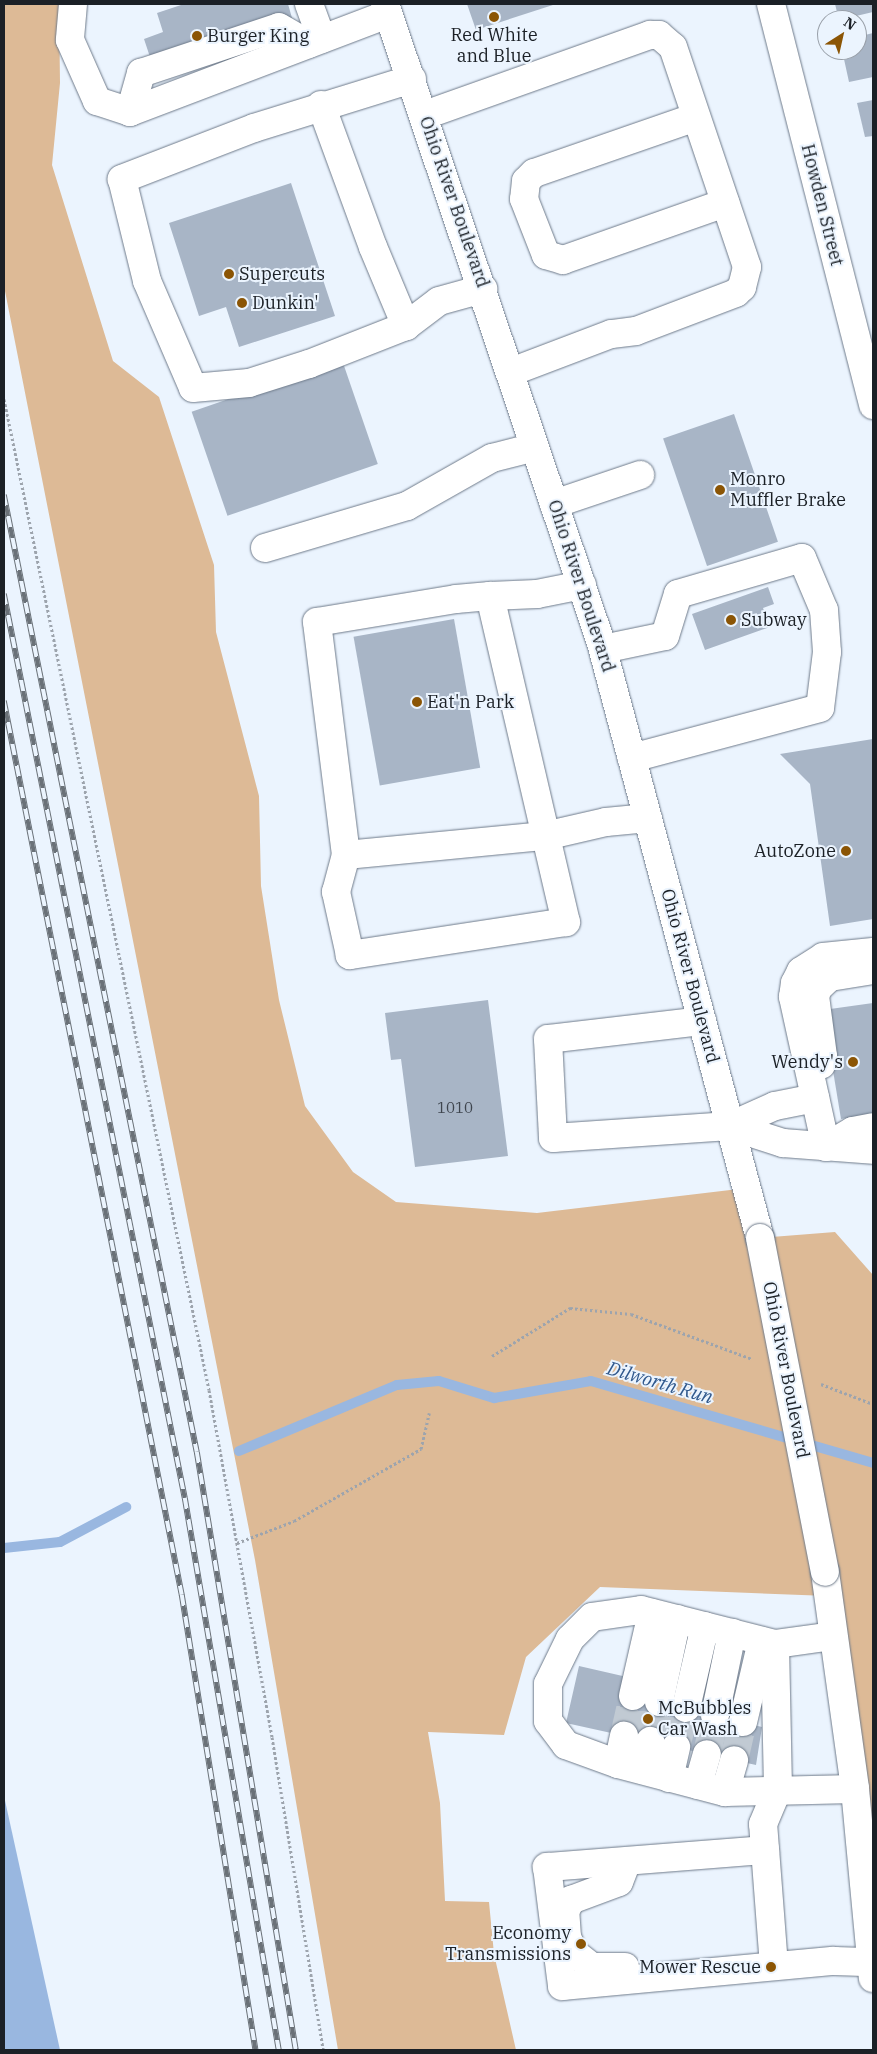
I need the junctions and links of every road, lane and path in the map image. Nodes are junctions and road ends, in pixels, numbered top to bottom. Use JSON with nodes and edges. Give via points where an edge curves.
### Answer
{"nodes":[{"id":1,"x":73,"y":4,"type":"edge"},
{"id":2,"x":309,"y":4,"type":"edge"},
{"id":3,"x":771,"y":4,"type":"edge"},
{"id":4,"x":386,"y":9,"type":"edge"},
{"id":5,"x":315,"y":42,"type":"junction"},
{"id":6,"x":412,"y":80,"type":"junction"},
{"id":7,"x":321,"y":105,"type":"junction"},
{"id":8,"x":424,"y":115,"type":"junction"},
{"id":9,"x":696,"y":116,"type":"junction"},
{"id":10,"x":725,"y":203,"type":"junction"},
{"id":11,"x":483,"y":289,"type":"junction"},
{"id":12,"x":406,"y":326,"type":"junction"},
{"id":13,"x":511,"y":372,"type":"junction"},
{"id":14,"x":4,"y":399,"type":"edge"},
{"id":15,"x":873,"y":405,"type":"edge"},
{"id":16,"x":535,"y":447,"type":"junction"},
{"id":17,"x":640,"y":475,"type":"dead end"},
{"id":18,"x":554,"y":504,"type":"junction"},
{"id":19,"x":265,"y":548,"type":"dead end"},
{"id":20,"x":582,"y":585,"type":"junction"},
{"id":21,"x":490,"y":596,"type":"junction"},
{"id":22,"x":603,"y":649,"type":"junction"},
{"id":23,"x":632,"y":758,"type":"junction"},
{"id":24,"x":648,"y":818,"type":"junction"},
{"id":25,"x":545,"y":836,"type":"junction"},
{"id":26,"x":346,"y":854,"type":"junction"},
{"id":27,"x":873,"y":952,"type":"edge"},
{"id":28,"x":873,"y":970,"type":"edge"},
{"id":29,"x":702,"y":1021,"type":"junction"},
{"id":30,"x":815,"y":1098,"type":"junction"},
{"id":31,"x":730,"y":1126,"type":"junction"},
{"id":32,"x":873,"y":1128,"type":"edge"},
{"id":33,"x":826,"y":1147,"type":"junction"},
{"id":34,"x":873,"y":1150,"type":"edge"},
{"id":35,"x":492,"y":1356,"type":"dead end"},
{"id":36,"x":762,"y":1362,"type":"dead end"},
{"id":37,"x":817,"y":1383,"type":"dead end"},
{"id":38,"x":873,"y":1404,"type":"edge"},
{"id":39,"x":429,"y":1413,"type":"dead end"},
{"id":40,"x":237,"y":1543,"type":"junction"},
{"id":41,"x":656,"y":1614,"type":"junction"},
{"id":42,"x":705,"y":1626,"type":"junction"},
{"id":43,"x":732,"y":1633,"type":"junction"},
{"id":44,"x":833,"y":1636,"type":"junction"},
{"id":45,"x":768,"y":1642,"type":"junction"},
{"id":46,"x":646,"y":1699,"type":"tunnel mouth"},
{"id":47,"x":686,"y":1708,"type":"tunnel mouth"},
{"id":48,"x":715,"y":1715,"type":"tunnel mouth"},
{"id":49,"x":743,"y":1722,"type":"tunnel mouth"},
{"id":50,"x":637,"y":1738,"type":"tunnel mouth"},
{"id":51,"x":676,"y":1747,"type":"tunnel mouth"},
{"id":52,"x":707,"y":1754,"type":"tunnel mouth"},
{"id":53,"x":734,"y":1760,"type":"tunnel mouth"},
{"id":54,"x":630,"y":1767,"type":"junction"},
{"id":55,"x":669,"y":1778,"type":"junction"},
{"id":56,"x":698,"y":1785,"type":"junction"},
{"id":57,"x":855,"y":1789,"type":"junction"},
{"id":58,"x":778,"y":1790,"type":"junction"},
{"id":59,"x":725,"y":1792,"type":"junction"},
{"id":60,"x":765,"y":1850,"type":"junction"},
{"id":61,"x":627,"y":1861,"type":"junction"},
{"id":62,"x":774,"y":1966,"type":"junction"},
{"id":63,"x":735,"y":1970,"type":"junction"},
{"id":64,"x":872,"y":1970,"type":"edge"},
{"id":65,"x":323,"y":2050,"type":"edge"}],
"edges":[{"from":1,"to":5,"type":"main road","via":[[70,40],[98,101],[130,112]]},
{"from":2,"to":5,"type":"main road"},
{"from":3,"to":15,"type":"main road","name":"Howden Street"},
{"from":4,"to":5,"type":"main road"},
{"from":4,"to":6,"type":"main road","name":"Ohio River Boulevard"},
{"from":6,"to":7,"type":"main road"},
{"from":6,"to":8,"type":"main road","name":"Ohio River Boulevard"},
{"from":7,"to":12,"type":"main road"},
{"from":7,"to":12,"type":"main road","via":[[122,179],[148,280],[193,388],[248,383],[309,364]]},
{"from":8,"to":9,"type":"main road","via":[[659,34],[673,47]]},
{"from":8,"to":11,"type":"main road","name":"Ohio River Boulevard"},
{"from":9,"to":10,"type":"main road"},
{"from":9,"to":10,"type":"main road","via":[[534,173],[526,181],[524,199],[546,255],[563,260]]},
{"from":10,"to":13,"type":"main road","via":[[746,268],[747,277],[736,293],[636,331],[611,334]]},
{"from":11,"to":12,"type":"main road","via":[[439,301]]},
{"from":11,"to":13,"type":"main road","name":"Ohio River Boulevard"},
{"from":13,"to":16,"type":"main road","name":"Ohio River Boulevard"},
{"from":14,"to":40,"type":"path","via":[[209,1390]]},
{"from":16,"to":18,"type":"main road","name":"Ohio River Boulevard"},
{"from":16,"to":19,"type":"main road","via":[[492,458],[408,506]]},
{"from":17,"to":18,"type":"main road"},
{"from":18,"to":20,"type":"main road","name":"Ohio River Boulevard"},
{"from":20,"to":21,"type":"main road","via":[[537,594]]},
{"from":20,"to":22,"type":"main road","name":"Ohio River Boulevard"},
{"from":21,"to":25,"type":"main road"},
{"from":21,"to":26,"type":"main road","via":[[317,622]]},
{"from":22,"to":23,"type":"main road","name":"Ohio River Boulevard"},
{"from":22,"to":23,"type":"main road","via":[[665,636],[678,594],[802,558],[824,610],[827,652],[820,708]]},
{"from":23,"to":24,"type":"main road","name":"Ohio River Boulevard"},
{"from":24,"to":25,"type":"main road","via":[[606,822]]},
{"from":24,"to":29,"type":"main road","name":"Ohio River Boulevard"},
{"from":25,"to":26,"type":"main road"},
{"from":25,"to":26,"type":"main road","via":[[566,922],[350,955],[336,892]]},
{"from":27,"to":30,"type":"main road","via":[[823,957],[801,972],[795,983],[793,997]]},
{"from":28,"to":30,"type":"main road","via":[[830,977],[818,988],[815,996],[823,1056]]},
{"from":29,"to":31,"type":"main road","name":"Ohio River Boulevard"},
{"from":29,"to":31,"type":"main road","via":[[548,1039],[554,1138]]},
{"from":30,"to":31,"type":"main road","via":[[775,1106]]},
{"from":30,"to":33,"type":"main road"},
{"from":31,"to":33,"type":"main road","via":[[783,1143]]},
{"from":31,"to":44,"type":"main road","name":"Ohio River Boulevard","bridge":true,"via":[[760,1238],[825,1572]]},
{"from":32,"to":33,"type":"main road","via":[[853,1131]]},
{"from":33,"to":34,"type":"main road"},
{"from":35,"to":36,"type":"path","via":[[570,1308],[631,1314]]},
{"from":37,"to":38,"type":"path"},
{"from":39,"to":40,"type":"path","via":[[421,1449],[294,1521]]},
{"from":40,"to":65,"type":"path"},
{"from":41,"to":42,"type":"main road"},
{"from":41,"to":46,"type":"main road"},
{"from":41,"to":54,"type":"main road","via":[[592,1617],[570,1639],[548,1684],[548,1721],[566,1745]]},
{"from":42,"to":43,"type":"main road"},
{"from":42,"to":47,"type":"main road"},
{"from":43,"to":45,"type":"main road"},
{"from":43,"to":48,"type":"main road"},
{"from":44,"to":45,"type":"main road"},
{"from":44,"to":57,"type":"main road","name":"Ohio River Boulevard"},
{"from":45,"to":49,"type":"main road"},
{"from":45,"to":58,"type":"main road"},
{"from":50,"to":54,"type":"main road"},
{"from":51,"to":55,"type":"main road"},
{"from":52,"to":56,"type":"main road"},
{"from":53,"to":59,"type":"main road"},
{"from":54,"to":55,"type":"main road"},
{"from":55,"to":56,"type":"main road"},
{"from":56,"to":59,"type":"main road"},
{"from":57,"to":58,"type":"main road"},
{"from":57,"to":64,"type":"main road","name":"Ohio River Boulevard"},
{"from":58,"to":59,"type":"main road"},
{"from":58,"to":60,"type":"main road","via":[[763,1824]]},
{"from":60,"to":61,"type":"main road"},
{"from":60,"to":62,"type":"main road"},
{"from":61,"to":63,"type":"main road","via":[[619,1882],[571,1900],[565,1912],[567,1937],[574,1953],[592,1967],[699,1960]]},
{"from":61,"to":63,"type":"main road","via":[[547,1868],[562,1986]]},
{"from":62,"to":63,"type":"main road"},
{"from":62,"to":64,"type":"main road","via":[[834,1961]]}]}
